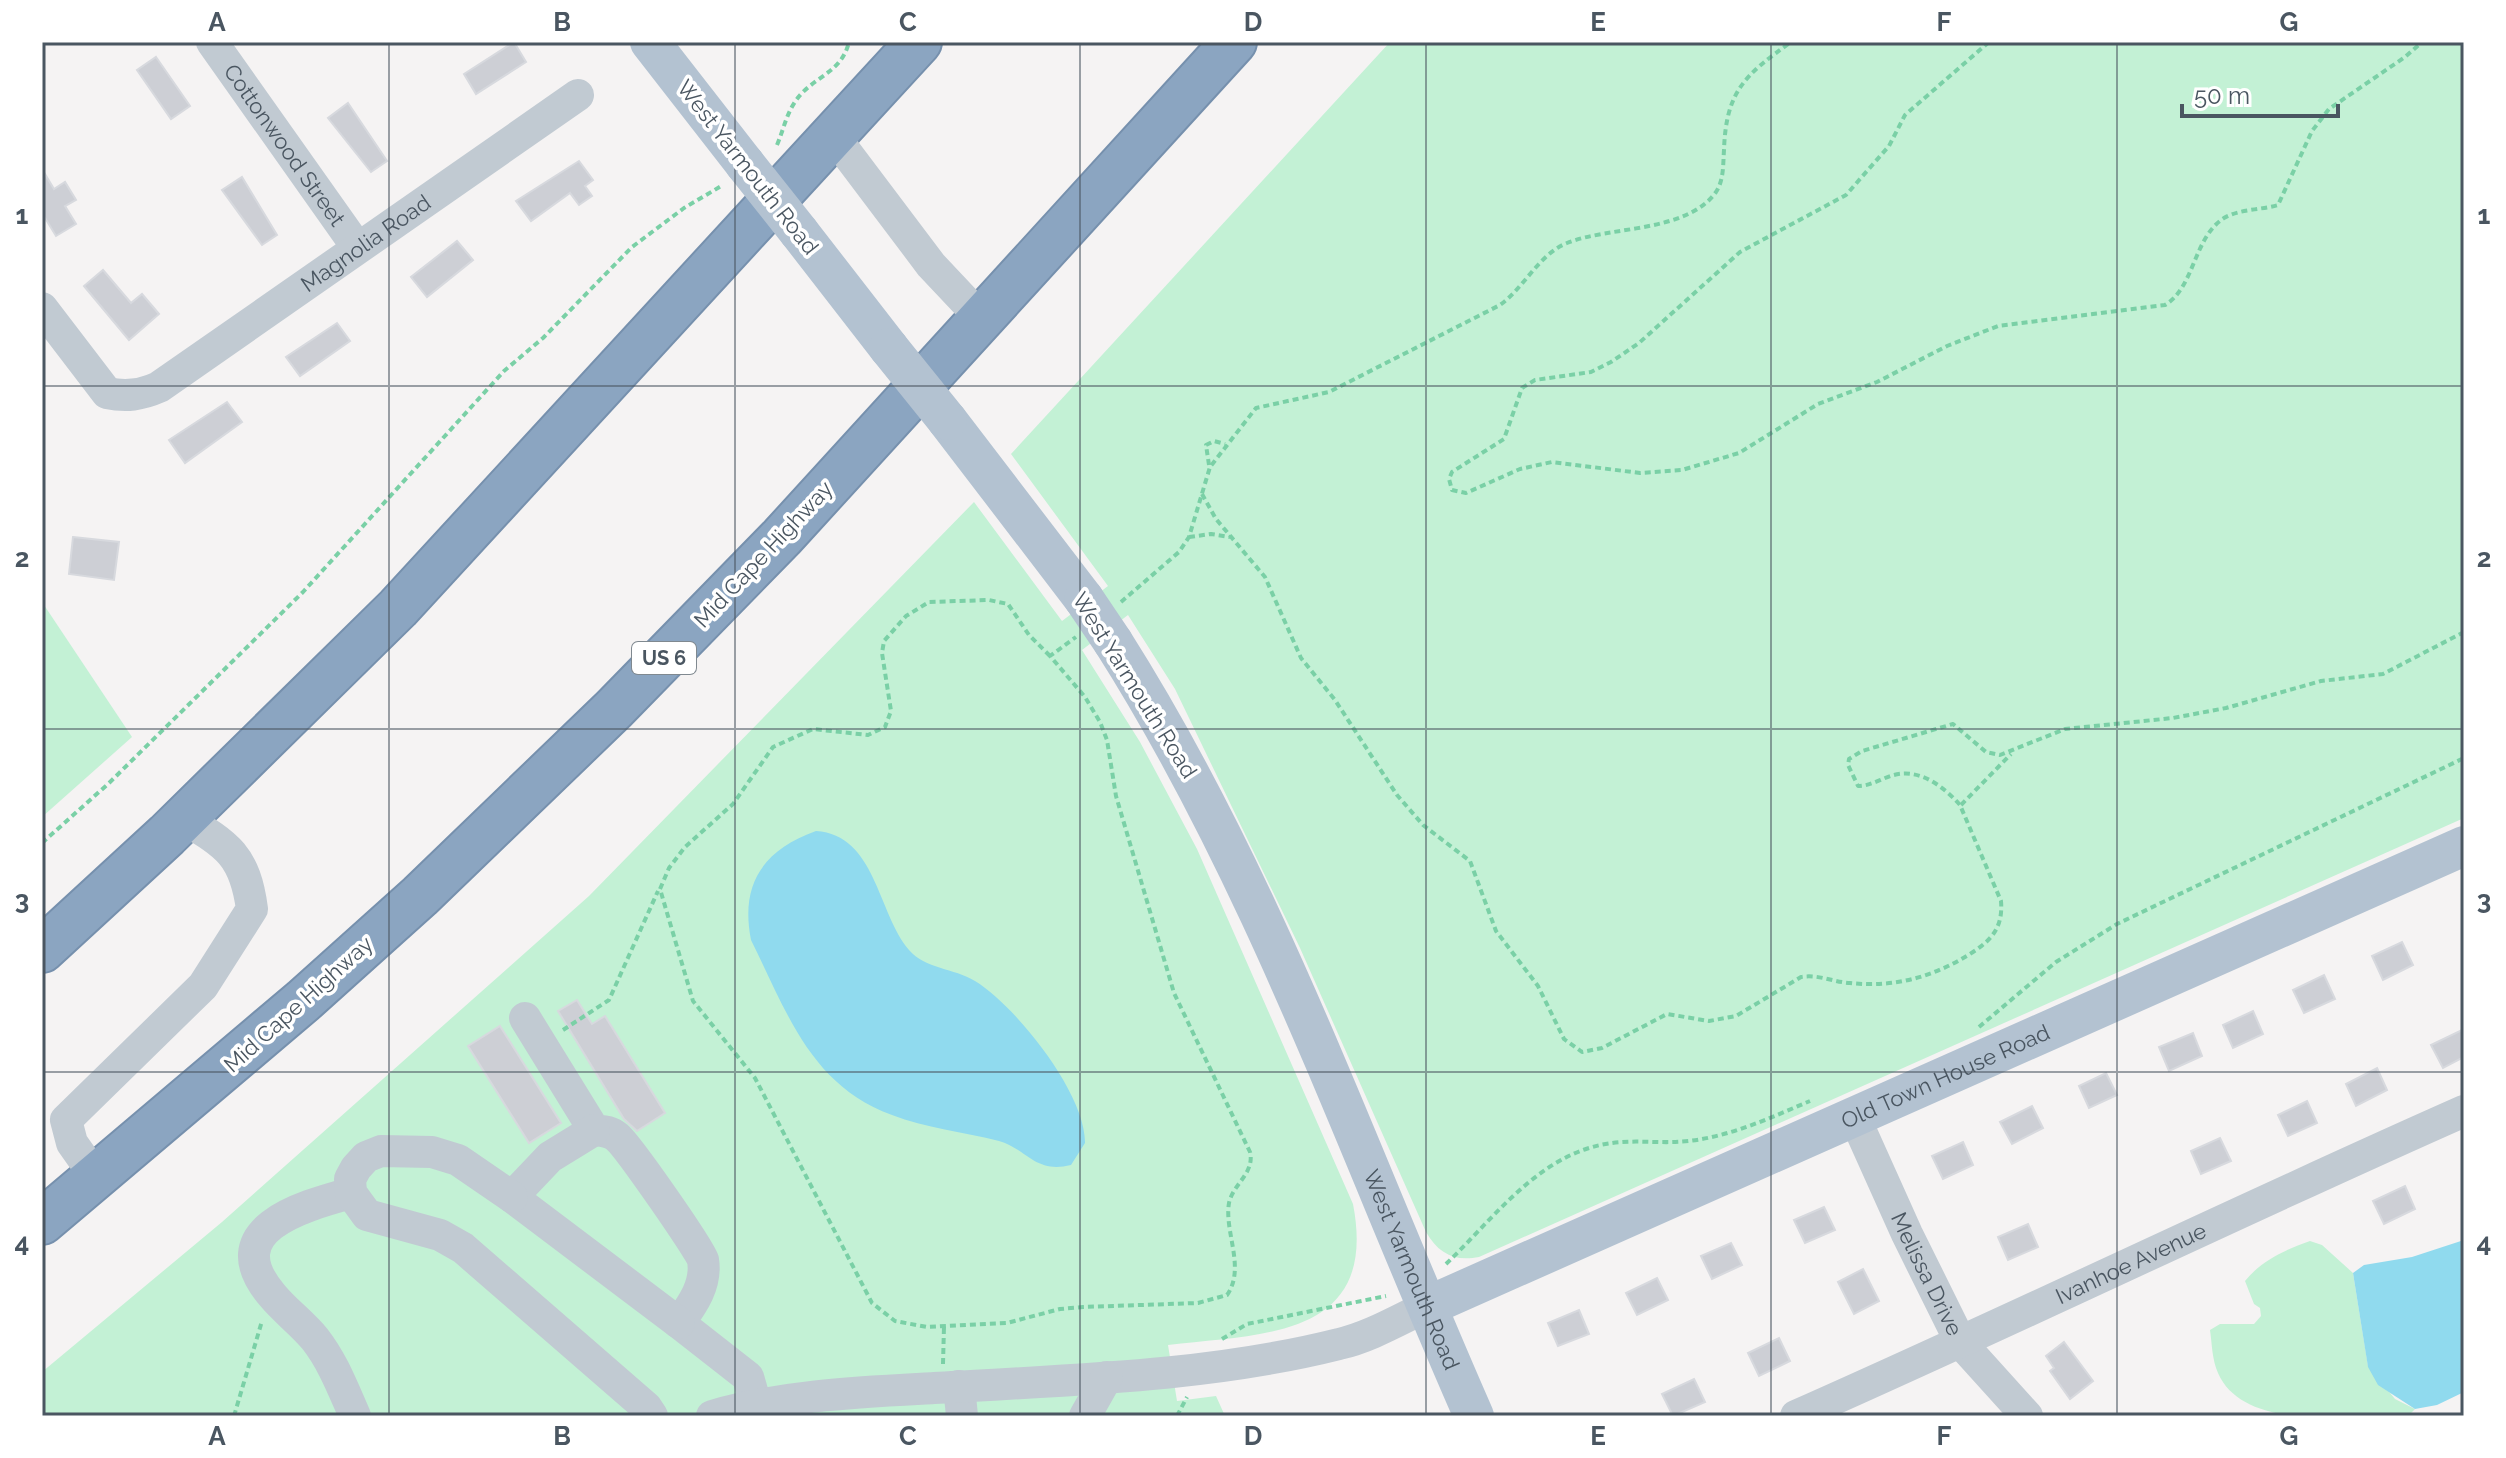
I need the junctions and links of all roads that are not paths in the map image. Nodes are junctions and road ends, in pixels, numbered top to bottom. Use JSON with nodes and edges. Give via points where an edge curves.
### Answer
{"nodes":[{"id":1,"x":212,"y":42,"type":"edge"},
{"id":2,"x":650,"y":42,"type":"edge"},
{"id":3,"x":919,"y":42,"type":"edge"},
{"id":4,"x":1234,"y":42,"type":"edge"},
{"id":5,"x":578,"y":95,"type":"dead end"},
{"id":6,"x":833,"y":135,"type":"junction"},
{"id":7,"x":357,"y":247,"type":"junction"},
{"id":8,"x":42,"y":308,"type":"edge"},
{"id":9,"x":980,"y":317,"type":"junction"},
{"id":10,"x":184,"y":819,"type":"junction"},
{"id":11,"x":2464,"y":846,"type":"edge"},
{"id":12,"x":42,"y":950,"type":"edge"},
{"id":13,"x":533,"y":1030,"type":"road end"},
{"id":14,"x":2464,"y":1111,"type":"edge"},
{"id":15,"x":1854,"y":1116,"type":"junction"},
{"id":16,"x":594,"y":1130,"type":"junction"},
{"id":17,"x":96,"y":1177,"type":"junction"},
{"id":18,"x":351,"y":1193,"type":"junction"},
{"id":19,"x":512,"y":1197,"type":"junction"},
{"id":20,"x":42,"y":1222,"type":"edge"},
{"id":21,"x":1428,"y":1306,"type":"junction"},
{"id":22,"x":679,"y":1323,"type":"junction"},
{"id":23,"x":1961,"y":1343,"type":"junction"},
{"id":24,"x":1107,"y":1377,"type":"junction"},
{"id":25,"x":960,"y":1401,"type":"edge"},
{"id":26,"x":756,"y":1405,"type":"junction"},
{"id":27,"x":355,"y":1416,"type":"edge"},
{"id":28,"x":652,"y":1416,"type":"edge"},
{"id":29,"x":712,"y":1416,"type":"edge"},
{"id":30,"x":1085,"y":1416,"type":"edge"},
{"id":31,"x":1474,"y":1416,"type":"edge"},
{"id":32,"x":1796,"y":1416,"type":"edge"},
{"id":33,"x":2027,"y":1416,"type":"edge"}],
"edges":[{"from":1,"to":7,"type":"street","name":"Cottonwood Street"},
{"from":2,"to":21,"type":"main road","name":"West Yarmouth Road","bridge":true,"via":[[1099,620],[1225,840]]},
{"from":3,"to":6,"type":"highway"},
{"from":4,"to":9,"type":"highway","name":"Mid Cape Highway","number":"US 6"},
{"from":5,"to":7,"type":"street","name":"Magnolia Road"},
{"from":6,"to":9,"type":"street","via":[[931,265]]},
{"from":6,"to":10,"type":"highway","via":[[398,608]]},
{"from":7,"to":8,"type":"street","name":"Magnolia Road","via":[[152,390],[124,396],[107,393]]},
{"from":9,"to":17,"type":"highway","name":"Mid Cape Highway","number":"US 6","via":[[782,537],[548,774],[303,1001]]},
{"from":10,"to":12,"type":"highway"},
{"from":10,"to":17,"type":"street","via":[[228,846],[248,881],[252,909],[203,986],[66,1120],[65,1130]]},
{"from":11,"to":15,"type":"main road","name":"Old Town House Road"},
{"from":13,"to":16,"type":"street"},
{"from":14,"to":23,"type":"street","name":"Ivanhoe Avenue"},
{"from":15,"to":21,"type":"main road","name":"Old Town House Road"},
{"from":15,"to":23,"type":"street","name":"Melissa Drive"},
{"from":16,"to":19,"type":"street","via":[[550,1157]]},
{"from":16,"to":22,"type":"street","via":[[606,1131],[631,1152],[699,1248],[701,1283]]},
{"from":17,"to":20,"type":"highway","name":"Mid Cape Highway","number":"US 6"},
{"from":18,"to":19,"type":"street","via":[[352,1174],[366,1157],[401,1149],[458,1160]]},
{"from":18,"to":27,"type":"street","via":[[291,1211],[266,1229],[257,1246],[257,1265],[273,1297],[325,1353]]},
{"from":18,"to":28,"type":"street","via":[[374,1219],[440,1235],[463,1248]]},
{"from":19,"to":22,"type":"street"},
{"from":21,"to":24,"type":"street","via":[[1342,1344],[1203,1368]]},
{"from":21,"to":31,"type":"main road","name":"West Yarmouth Road"},
{"from":22,"to":26,"type":"street","via":[[748,1377]]},
{"from":23,"to":32,"type":"street","name":"Ivanhoe Avenue"},
{"from":23,"to":33,"type":"street","name":"Melissa Drive"},
{"from":24,"to":25,"type":"street"},
{"from":24,"to":30,"type":"street"},
{"from":25,"to":26,"type":"street","via":[[884,1389]]},
{"from":26,"to":29,"type":"street"}]}
